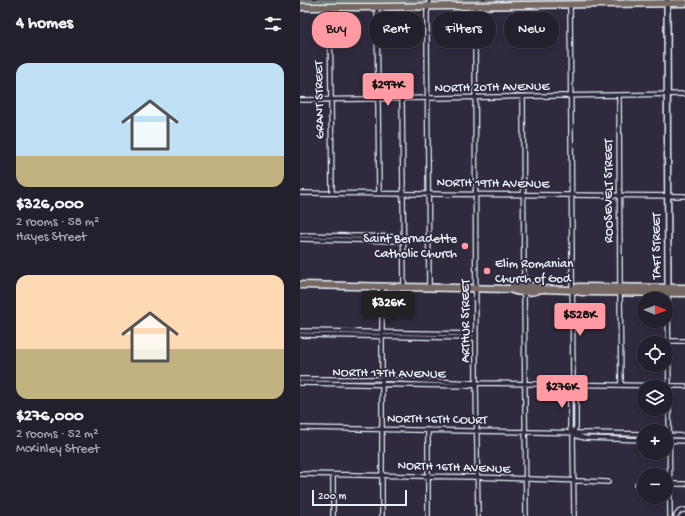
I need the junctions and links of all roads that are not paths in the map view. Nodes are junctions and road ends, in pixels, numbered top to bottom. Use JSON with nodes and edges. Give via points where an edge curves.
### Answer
{"nodes":[{"id":1,"x":667,"y":1,"type":"edge"},
{"id":2,"x":429,"y":3,"type":"edge"},
{"id":3,"x":685,"y":3,"type":"edge"},
{"id":4,"x":570,"y":4,"type":"junction"},
{"id":5,"x":475,"y":5,"type":"junction"},
{"id":6,"x":300,"y":7,"type":"edge"},
{"id":7,"x":330,"y":7,"type":"junction"},
{"id":8,"x":377,"y":7,"type":"junction"},
{"id":9,"x":685,"y":94,"type":"edge"},
{"id":10,"x":619,"y":95,"type":"junction"},
{"id":11,"x":667,"y":95,"type":"junction"},
{"id":12,"x":571,"y":96,"type":"junction"},
{"id":13,"x":523,"y":97,"type":"junction"},
{"id":14,"x":476,"y":98,"type":"junction"},
{"id":15,"x":378,"y":99,"type":"junction"},
{"id":16,"x":402,"y":99,"type":"junction"},
{"id":17,"x":426,"y":99,"type":"junction"},
{"id":18,"x":300,"y":100,"type":"edge"},
{"id":19,"x":330,"y":100,"type":"junction"},
{"id":20,"x":300,"y":193,"type":"edge"},
{"id":21,"x":332,"y":193,"type":"junction"},
{"id":22,"x":379,"y":193,"type":"junction"},
{"id":23,"x":403,"y":193,"type":"junction"},
{"id":24,"x":427,"y":193,"type":"junction"},
{"id":25,"x":476,"y":194,"type":"junction"},
{"id":26,"x":523,"y":194,"type":"junction"},
{"id":27,"x":572,"y":195,"type":"junction"},
{"id":28,"x":619,"y":195,"type":"junction"},
{"id":29,"x":667,"y":196,"type":"junction"},
{"id":30,"x":685,"y":196,"type":"edge"},
{"id":31,"x":300,"y":235,"type":"edge"},
{"id":32,"x":300,"y":239,"type":"edge"},
{"id":33,"x":403,"y":239,"type":"junction"},
{"id":34,"x":300,"y":285,"type":"edge"},
{"id":35,"x":382,"y":288,"type":"junction"},
{"id":36,"x":404,"y":288,"type":"junction"},
{"id":37,"x":429,"y":288,"type":"junction"},
{"id":38,"x":685,"y":288,"type":"edge"},
{"id":39,"x":476,"y":289,"type":"junction"},
{"id":40,"x":524,"y":289,"type":"junction"},
{"id":41,"x":620,"y":289,"type":"junction"},
{"id":42,"x":572,"y":290,"type":"junction"},
{"id":43,"x":668,"y":290,"type":"junction"},
{"id":44,"x":685,"y":293,"type":"edge"},
{"id":45,"x":300,"y":331,"type":"edge"},
{"id":46,"x":311,"y":333,"type":"junction"},
{"id":47,"x":382,"y":334,"type":"junction"},
{"id":48,"x":300,"y":335,"type":"edge"},
{"id":49,"x":476,"y":336,"type":"junction"},
{"id":50,"x":669,"y":336,"type":"edge"},
{"id":51,"x":673,"y":341,"type":"edge"},
{"id":52,"x":685,"y":341,"type":"edge"},
{"id":53,"x":300,"y":379,"type":"edge"},
{"id":54,"x":382,"y":382,"type":"junction"},
{"id":55,"x":476,"y":383,"type":"junction"},
{"id":56,"x":300,"y":384,"type":"edge"},
{"id":57,"x":524,"y":384,"type":"junction"},
{"id":58,"x":573,"y":384,"type":"junction"},
{"id":59,"x":621,"y":384,"type":"junction"},
{"id":60,"x":637,"y":385,"type":"edge"},
{"id":61,"x":673,"y":386,"type":"edge"},
{"id":62,"x":685,"y":386,"type":"edge"},
{"id":63,"x":300,"y":428,"type":"edge"},
{"id":64,"x":383,"y":429,"type":"junction"},
{"id":65,"x":428,"y":430,"type":"junction"},
{"id":66,"x":478,"y":430,"type":"junction"},
{"id":67,"x":525,"y":431,"type":"junction"},
{"id":68,"x":573,"y":433,"type":"junction"},
{"id":69,"x":637,"y":434,"type":"edge"},
{"id":70,"x":673,"y":435,"type":"edge"},
{"id":71,"x":685,"y":436,"type":"edge"},
{"id":72,"x":581,"y":438,"type":"junction"},
{"id":73,"x":637,"y":440,"type":"edge"},
{"id":74,"x":673,"y":440,"type":"edge"},
{"id":75,"x":685,"y":441,"type":"edge"},
{"id":76,"x":573,"y":442,"type":"junction"},
{"id":77,"x":300,"y":474,"type":"edge"},
{"id":78,"x":333,"y":475,"type":"junction"},
{"id":79,"x":383,"y":476,"type":"junction"},
{"id":80,"x":428,"y":477,"type":"junction"},
{"id":81,"x":478,"y":478,"type":"junction"},
{"id":82,"x":525,"y":480,"type":"junction"},
{"id":83,"x":574,"y":481,"type":"junction"},
{"id":84,"x":608,"y":482,"type":"dead end"},
{"id":85,"x":673,"y":484,"type":"edge"},
{"id":86,"x":685,"y":484,"type":"edge"},
{"id":87,"x":669,"y":504,"type":"edge"},
{"id":88,"x":685,"y":510,"type":"edge"},
{"id":89,"x":333,"y":516,"type":"edge"},
{"id":90,"x":382,"y":516,"type":"edge"},
{"id":91,"x":428,"y":516,"type":"edge"},
{"id":92,"x":478,"y":516,"type":"edge"},
{"id":93,"x":526,"y":516,"type":"edge"},
{"id":94,"x":574,"y":516,"type":"edge"},
{"id":95,"x":670,"y":516,"type":"edge"},
{"id":96,"x":676,"y":516,"type":"edge"}],
"edges":[{"from":1,"to":3,"type":"main road"},
{"from":1,"to":4,"type":"main road"},
{"from":1,"to":11,"type":"street","name":"TAFT STREET"},
{"from":2,"to":5,"type":"main road"},
{"from":2,"to":8,"type":"main road"},
{"from":2,"to":17,"type":"street"},
{"from":4,"to":5,"type":"main road"},
{"from":4,"to":12,"type":"street"},
{"from":5,"to":14,"type":"street","name":"ARTHUR STREET"},
{"from":6,"to":7,"type":"main road"},
{"from":7,"to":8,"type":"main road"},
{"from":7,"to":19,"type":"street","name":"GRANT STREET"},
{"from":8,"to":15,"type":"street"},
{"from":9,"to":11,"type":"street","name":"NORTH 20TH AVENUE"},
{"from":10,"to":11,"type":"street","name":"NORTH 20TH AVENUE"},
{"from":10,"to":12,"type":"street","name":"NORTH 20TH AVENUE"},
{"from":10,"to":28,"type":"street","name":"ROOSEVELT STREET"},
{"from":11,"to":29,"type":"street","name":"TAFT STREET"},
{"from":12,"to":13,"type":"street","name":"NORTH 20TH AVENUE"},
{"from":12,"to":27,"type":"street"},
{"from":13,"to":14,"type":"street","name":"NORTH 20TH AVENUE"},
{"from":13,"to":26,"type":"street"},
{"from":14,"to":17,"type":"street","name":"NORTH 20TH AVENUE"},
{"from":14,"to":25,"type":"street","name":"ARTHUR STREET"},
{"from":15,"to":16,"type":"street","name":"NORTH 20TH AVENUE"},
{"from":15,"to":19,"type":"street","name":"NORTH 20TH AVENUE"},
{"from":15,"to":22,"type":"street"},
{"from":16,"to":17,"type":"street","name":"NORTH 20TH AVENUE"},
{"from":16,"to":23,"type":"street"},
{"from":17,"to":24,"type":"street"},
{"from":18,"to":19,"type":"street","name":"NORTH 20TH AVENUE"},
{"from":19,"to":21,"type":"street","name":"GRANT STREET"},
{"from":20,"to":21,"type":"street","name":"NORTH 19TH AVENUE"},
{"from":21,"to":22,"type":"street","name":"NORTH 19TH AVENUE"},
{"from":22,"to":23,"type":"street","name":"NORTH 19TH AVENUE"},
{"from":23,"to":24,"type":"street","name":"NORTH 19TH AVENUE"},
{"from":23,"to":33,"type":"street"},
{"from":24,"to":25,"type":"street","name":"NORTH 19TH AVENUE"},
{"from":24,"to":37,"type":"street"},
{"from":25,"to":26,"type":"street","name":"NORTH 19TH AVENUE"},
{"from":25,"to":39,"type":"street","name":"ARTHUR STREET"},
{"from":26,"to":27,"type":"street","name":"NORTH 19TH AVENUE"},
{"from":26,"to":40,"type":"street"},
{"from":27,"to":28,"type":"street","name":"NORTH 19TH AVENUE"},
{"from":27,"to":42,"type":"street"},
{"from":28,"to":29,"type":"street","name":"NORTH 19TH AVENUE"},
{"from":28,"to":41,"type":"street","name":"ROOSEVELT STREET"},
{"from":29,"to":30,"type":"street","name":"NORTH 19TH AVENUE"},
{"from":29,"to":43,"type":"street","name":"TAFT STREET"},
{"from":31,"to":33,"type":"street"},
{"from":32,"to":33,"type":"street"},
{"from":33,"to":36,"type":"street"},
{"from":34,"to":35,"type":"main road"},
{"from":35,"to":36,"type":"main road"},
{"from":35,"to":47,"type":"street"},
{"from":36,"to":37,"type":"main road"},
{"from":37,"to":39,"type":"main road"},
{"from":38,"to":43,"type":"main road"},
{"from":39,"to":40,"type":"main road","via":[[510,289],[513,286]]},
{"from":39,"to":49,"type":"street","name":"ARTHUR STREET"},
{"from":40,"to":42,"type":"main road","via":[[536,286],[540,289]]},
{"from":40,"to":57,"type":"street"},
{"from":41,"to":42,"type":"main road","via":[[578,287]]},
{"from":41,"to":43,"type":"main road"},
{"from":41,"to":59,"type":"street","name":"ROOSEVELT STREET"},
{"from":42,"to":58,"type":"street"},
{"from":43,"to":44,"type":"main road"},
{"from":43,"to":50,"type":"street","name":"TAFT STREET"},
{"from":45,"to":46,"type":"street"},
{"from":46,"to":47,"type":"street"},
{"from":46,"to":48,"type":"street"},
{"from":47,"to":49,"type":"street"},
{"from":47,"to":54,"type":"street"},
{"from":49,"to":55,"type":"street","name":"ARTHUR STREET"},
{"from":51,"to":52,"type":"street"},
{"from":53,"to":54,"type":"street","name":"NORTH 17TH AVENUE"},
{"from":54,"to":55,"type":"street","name":"NORTH 17TH AVENUE"},
{"from":54,"to":56,"type":"street","name":"NORTH 17TH AVENUE"},
{"from":54,"to":64,"type":"street"},
{"from":55,"to":57,"type":"street","name":"NORTH 17TH AVENUE"},
{"from":55,"to":66,"type":"street","name":"ARTHUR STREET"},
{"from":57,"to":58,"type":"street","name":"NORTH 17TH AVENUE"},
{"from":57,"to":67,"type":"street"},
{"from":58,"to":59,"type":"street","name":"NORTH 17TH AVENUE"},
{"from":58,"to":68,"type":"street","via":[[576,388],[576,427]]},
{"from":58,"to":68,"type":"street","via":[[570,388],[570,429]]},
{"from":59,"to":60,"type":"street","name":"NORTH 17TH AVENUE"},
{"from":61,"to":62,"type":"street","name":"NORTH 17TH AVENUE"},
{"from":63,"to":64,"type":"street","name":"NORTH 16TH COURT"},
{"from":64,"to":65,"type":"street","name":"NORTH 16TH COURT"},
{"from":64,"to":79,"type":"street"},
{"from":65,"to":66,"type":"street","name":"NORTH 16TH COURT"},
{"from":65,"to":80,"type":"street"},
{"from":66,"to":67,"type":"street","name":"NORTH 16TH COURT"},
{"from":66,"to":81,"type":"street","name":"ARTHUR STREET"},
{"from":67,"to":68,"type":"street","name":"NORTH 16TH COURT"},
{"from":67,"to":82,"type":"street"},
{"from":68,"to":69,"type":"street","name":"NORTH 16TH COURT"},
{"from":68,"to":72,"type":"street","name":"NORTH 16TH COURT"},
{"from":68,"to":76,"type":"street"},
{"from":70,"to":71,"type":"street"},
{"from":72,"to":73,"type":"street"},
{"from":72,"to":76,"type":"street"},
{"from":74,"to":75,"type":"street"},
{"from":76,"to":83,"type":"street"},
{"from":77,"to":78,"type":"street","name":"NORTH 16TH AVENUE"},
{"from":78,"to":79,"type":"street","name":"NORTH 16TH AVENUE"},
{"from":78,"to":89,"type":"street"},
{"from":79,"to":80,"type":"street","name":"NORTH 16TH AVENUE"},
{"from":79,"to":90,"type":"street"},
{"from":80,"to":81,"type":"street","name":"NORTH 16TH AVENUE"},
{"from":80,"to":91,"type":"street"},
{"from":81,"to":82,"type":"street","name":"NORTH 16TH AVENUE"},
{"from":81,"to":92,"type":"street","name":"ARTHUR STREET"},
{"from":82,"to":83,"type":"street","name":"NORTH 16TH AVENUE"},
{"from":82,"to":93,"type":"street"},
{"from":83,"to":84,"type":"street","name":"NORTH 16TH AVENUE"},
{"from":83,"to":94,"type":"street"},
{"from":85,"to":86,"type":"street"},
{"from":87,"to":95,"type":"street","name":"TAFT STREET"},
{"from":88,"to":96,"type":"street"}]}
